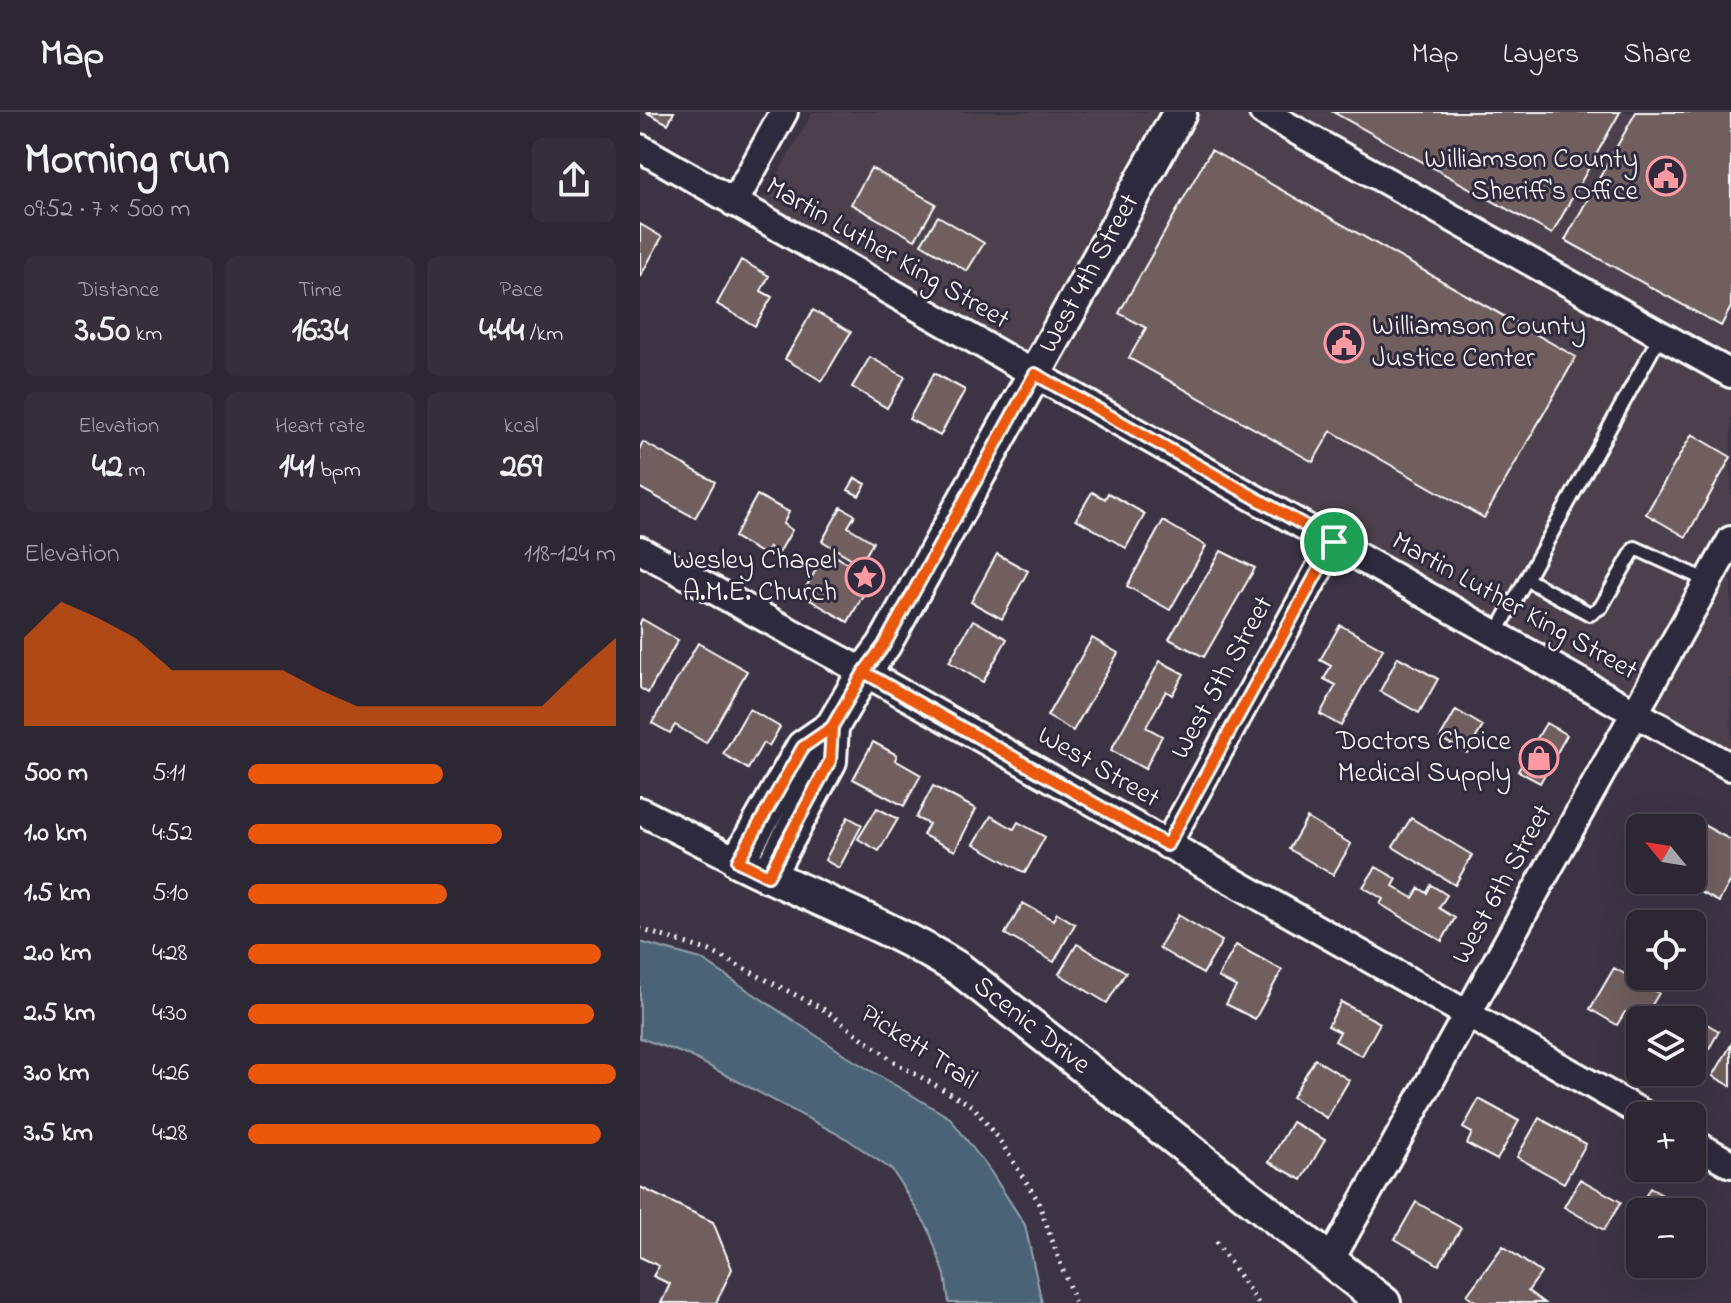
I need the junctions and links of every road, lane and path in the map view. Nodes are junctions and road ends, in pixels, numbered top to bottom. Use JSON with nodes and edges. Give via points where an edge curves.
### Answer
{"nodes":[{"id":1,"x":784,"y":112,"type":"edge"},
{"id":2,"x":1180,"y":112,"type":"edge"},
{"id":3,"x":1263,"y":112,"type":"edge"},
{"id":4,"x":640,"y":148,"type":"edge"},
{"id":5,"x":734,"y":203,"type":"junction"},
{"id":6,"x":1661,"y":334,"type":"junction"},
{"id":7,"x":1035,"y":374,"type":"junction"},
{"id":8,"x":1731,"y":374,"type":"edge"},
{"id":9,"x":1731,"y":540,"type":"edge"},
{"id":10,"x":1334,"y":542,"type":"junction"},
{"id":11,"x":640,"y":550,"type":"edge"},
{"id":12,"x":1526,"y":579,"type":"junction"},
{"id":13,"x":1708,"y":581,"type":"junction"},
{"id":14,"x":1496,"y":634,"type":"junction"},
{"id":15,"x":864,"y":672,"type":"junction"},
{"id":16,"x":1635,"y":712,"type":"junction"},
{"id":17,"x":832,"y":727,"type":"junction"},
{"id":18,"x":1731,"y":767,"type":"edge"},
{"id":19,"x":640,"y":811,"type":"edge"},
{"id":20,"x":1167,"y":845,"type":"junction"},
{"id":21,"x":738,"y":861,"type":"junction"},
{"id":22,"x":768,"y":876,"type":"junction"},
{"id":23,"x":640,"y":929,"type":"edge"},
{"id":24,"x":1468,"y":1016,"type":"junction"},
{"id":25,"x":1626,"y":1104,"type":"edge"},
{"id":26,"x":1706,"y":1150,"type":"edge"},
{"id":27,"x":1731,"y":1164,"type":"edge"},
{"id":28,"x":1216,"y":1242,"type":"dead end"},
{"id":29,"x":1330,"y":1261,"type":"junction"},
{"id":30,"x":1075,"y":1303,"type":"edge"},
{"id":31,"x":1258,"y":1303,"type":"edge"},
{"id":32,"x":1384,"y":1303,"type":"edge"}],
"edges":[{"from":1,"to":5,"type":"street"},
{"from":2,"to":7,"type":"street","name":"West 4th Street"},
{"from":3,"to":6,"type":"street"},
{"from":4,"to":5,"type":"street","name":"Martin Luther King Street"},
{"from":5,"to":7,"type":"street","name":"Martin Luther King Street"},
{"from":6,"to":8,"type":"street"},
{"from":6,"to":12,"type":"lane"},
{"from":7,"to":10,"type":"street","name":"Martin Luther King Street"},
{"from":7,"to":15,"type":"street","name":"West 4th Street"},
{"from":9,"to":13,"type":"street","name":"West 6th Street"},
{"from":10,"to":14,"type":"street","name":"Martin Luther King Street"},
{"from":10,"to":20,"type":"street","name":"West 5th Street"},
{"from":11,"to":15,"type":"street","name":"West Street"},
{"from":12,"to":13,"type":"lane","via":[[1590,614],[1601,607],[1635,548]]},
{"from":12,"to":14,"type":"lane"},
{"from":13,"to":16,"type":"street","name":"West 6th Street"},
{"from":14,"to":16,"type":"street","name":"Martin Luther King Street"},
{"from":15,"to":17,"type":"street","name":"West 4th Street"},
{"from":15,"to":20,"type":"street","name":"West Street"},
{"from":16,"to":18,"type":"street","name":"Martin Luther King Street"},
{"from":16,"to":24,"type":"street","name":"West 6th Street"},
{"from":17,"to":21,"type":"street","name":"West 4th Street","via":[[803,747]]},
{"from":17,"to":22,"type":"street","name":"West 4th Street","via":[[830,761]]},
{"from":19,"to":21,"type":"street","name":"Scenic Drive"},
{"from":20,"to":24,"type":"street","name":"West Street"},
{"from":21,"to":22,"type":"street","name":"Scenic Drive"},
{"from":22,"to":29,"type":"street","name":"Scenic Drive","via":[[918,944],[959,969]]},
{"from":23,"to":30,"type":"path","name":"Pickett Trail","via":[[710,951],[823,1009],[899,1065],[973,1106],[1037,1199]]},
{"from":24,"to":25,"type":"street","name":"West Street"},
{"from":24,"to":29,"type":"street","name":"West 6th Street"},
{"from":26,"to":27,"type":"street"},
{"from":28,"to":31,"type":"path"},
{"from":29,"to":32,"type":"street","name":"Scenic Drive"}]}
